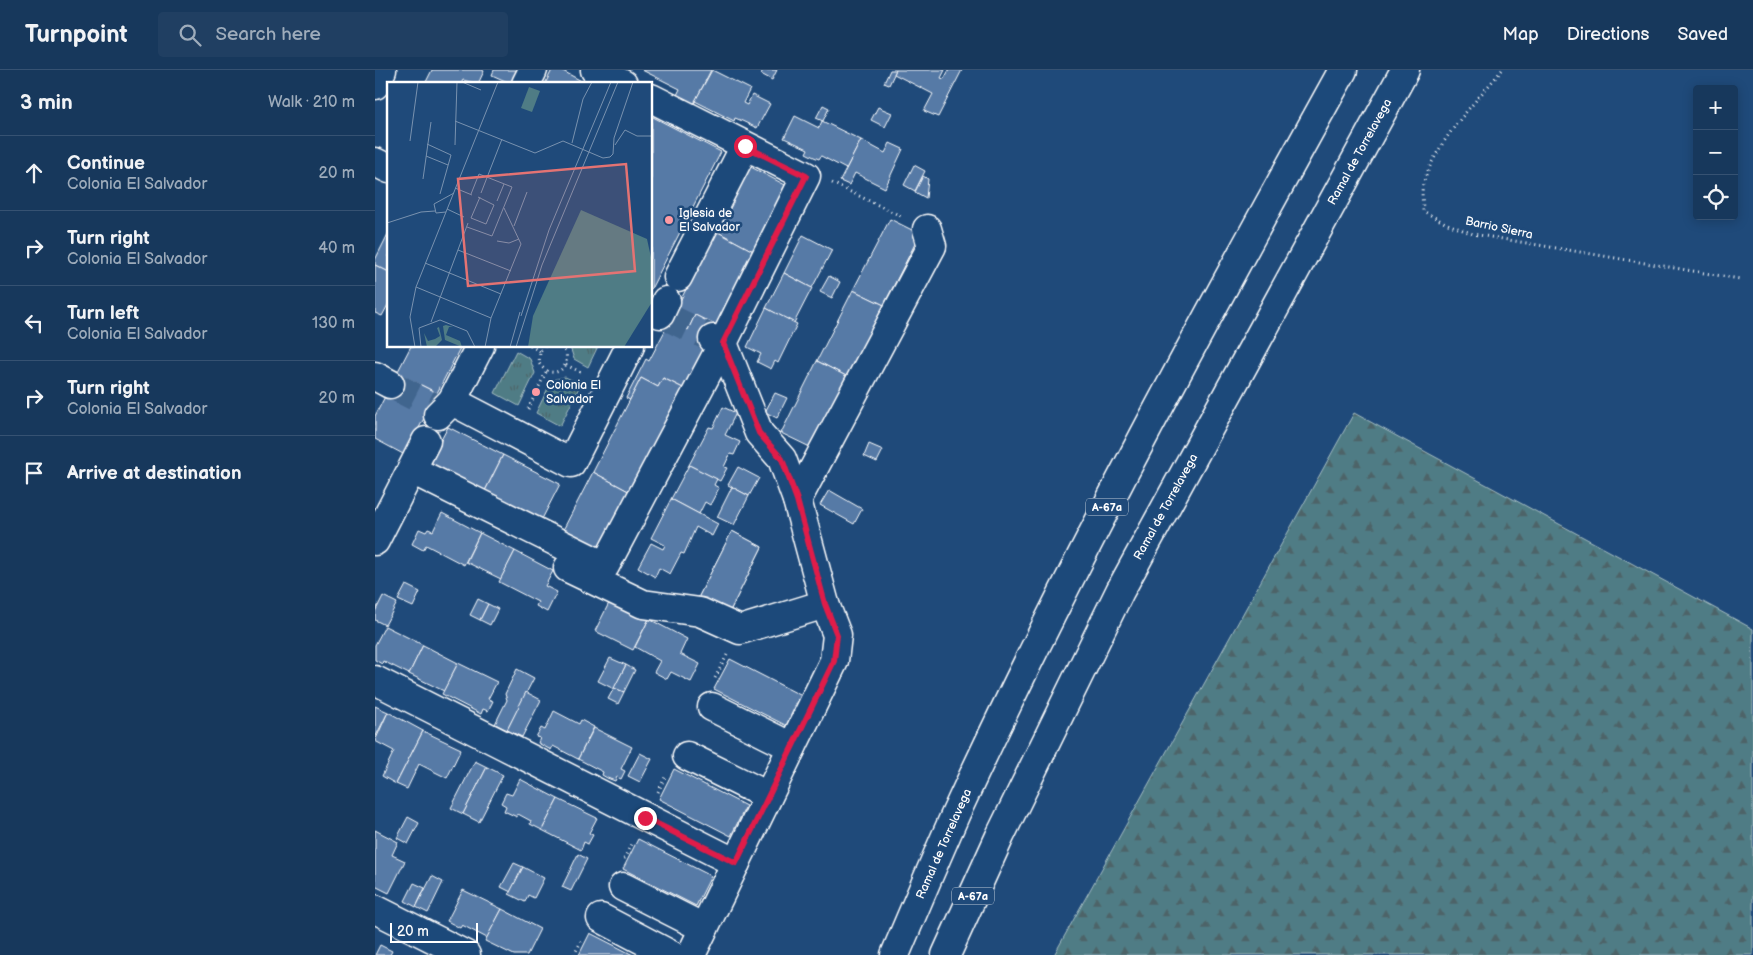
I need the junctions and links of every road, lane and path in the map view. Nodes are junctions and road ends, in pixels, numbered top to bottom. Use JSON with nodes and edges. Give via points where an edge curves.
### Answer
{"nodes":[{"id":1,"x":382,"y":70,"type":"edge"},
{"id":2,"x":533,"y":70,"type":"edge"},
{"id":3,"x":1343,"y":70,"type":"edge"},
{"id":4,"x":1405,"y":70,"type":"edge"},
{"id":5,"x":1502,"y":70,"type":"edge"},
{"id":6,"x":527,"y":82,"type":"edge"},
{"id":7,"x":375,"y":84,"type":"edge"},
{"id":8,"x":653,"y":99,"type":"edge"},
{"id":9,"x":745,"y":146,"type":"junction"},
{"id":10,"x":375,"y":162,"type":"edge"},
{"id":11,"x":387,"y":168,"type":"edge"},
{"id":12,"x":806,"y":176,"type":"junction"},
{"id":13,"x":927,"y":229,"type":"joint"},
{"id":14,"x":1739,"y":279,"type":"dead end"},
{"id":15,"x":663,"y":303,"type":"edge"},
{"id":16,"x":718,"y":341,"type":"junction"},
{"id":17,"x":479,"y":348,"type":"edge"},
{"id":18,"x":534,"y":348,"type":"edge"},
{"id":19,"x":543,"y":348,"type":"edge"},
{"id":20,"x":562,"y":348,"type":"edge"},
{"id":21,"x":629,"y":348,"type":"edge"},
{"id":22,"x":540,"y":351,"type":"junction"},
{"id":23,"x":546,"y":372,"type":"junction"},
{"id":24,"x":515,"y":434,"type":"junction"},
{"id":25,"x":426,"y":441,"type":"dead end"},
{"id":26,"x":408,"y":477,"type":"junction"},
{"id":27,"x":797,"y":500,"type":"junction"},
{"id":28,"x":375,"y":541,"type":"edge"},
{"id":29,"x":825,"y":604,"type":"junction"},
{"id":30,"x":375,"y":680,"type":"edge"},
{"id":31,"x":711,"y":707,"type":"dead end"},
{"id":32,"x":792,"y":747,"type":"junction"},
{"id":33,"x":687,"y":756,"type":"dead end"},
{"id":34,"x":769,"y":796,"type":"junction"},
{"id":35,"x":1000,"y":836,"type":"junction"},
{"id":36,"x":736,"y":863,"type":"junction"},
{"id":37,"x":623,"y":887,"type":"dead end"},
{"id":38,"x":375,"y":909,"type":"edge"},
{"id":39,"x":601,"y":918,"type":"dead end"},
{"id":40,"x":704,"y":928,"type":"junction"},
{"id":41,"x":466,"y":955,"type":"edge"},
{"id":42,"x":671,"y":955,"type":"edge"},
{"id":43,"x":691,"y":955,"type":"edge"},
{"id":44,"x":895,"y":955,"type":"edge"},
{"id":45,"x":946,"y":955,"type":"edge"},
{"id":46,"x":951,"y":955,"type":"edge"}],
"edges":[{"from":1,"to":7,"type":"main road"},
{"from":2,"to":6,"type":"main road"},
{"from":3,"to":44,"type":"main road","name":"Ramal de Torrelavega","number":"A-67a","via":[[1081,556],[956,813]]},
{"from":4,"to":35,"type":"main road","name":"Ramal de Torrelavega","number":"A-67a","via":[[1120,591]]},
{"from":5,"to":14,"type":"path","name":"Barrio Sierra","via":[[1453,125],[1423,186],[1423,211],[1473,234]]},
{"from":8,"to":9,"type":"main road"},
{"from":9,"to":12,"type":"main road"},
{"from":9,"to":15,"type":"main road"},
{"from":10,"to":11,"type":"main road"},
{"from":12,"to":13,"type":"path","via":[[819,177]]},
{"from":12,"to":16,"type":"main road"},
{"from":13,"to":27,"type":"main road","via":[[932,246]]},
{"from":16,"to":26,"type":"main road","via":[[605,566]]},
{"from":16,"to":27,"type":"main road","via":[[759,433],[782,459]]},
{"from":17,"to":24,"type":"main road","via":[[440,408]]},
{"from":18,"to":22,"type":"path"},
{"from":19,"to":22,"type":"path"},
{"from":20,"to":23,"type":"path","via":[[567,354],[566,365],[557,372]]},
{"from":21,"to":24,"type":"main road","via":[[571,464]]},
{"from":22,"to":23,"type":"path","via":[[539,363]]},
{"from":23,"to":24,"type":"path"},
{"from":25,"to":26,"type":"main road"},
{"from":26,"to":28,"type":"main road"},
{"from":26,"to":29,"type":"main road","via":[[611,590],[643,604],[700,612],[740,630]]},
{"from":27,"to":29,"type":"main road"},
{"from":29,"to":32,"type":"main road","via":[[837,635],[836,654]]},
{"from":30,"to":36,"type":"main road"},
{"from":31,"to":32,"type":"main road"},
{"from":32,"to":34,"type":"main road"},
{"from":33,"to":34,"type":"main road"},
{"from":34,"to":36,"type":"main road"},
{"from":35,"to":45,"type":"main road","name":"Ramal de Torrelavega","number":"A-67a"},
{"from":35,"to":46,"type":"main road"},
{"from":36,"to":40,"type":"main road"},
{"from":37,"to":40,"type":"main road"},
{"from":38,"to":41,"type":"main road"},
{"from":39,"to":42,"type":"main road"},
{"from":40,"to":43,"type":"main road"}]}
